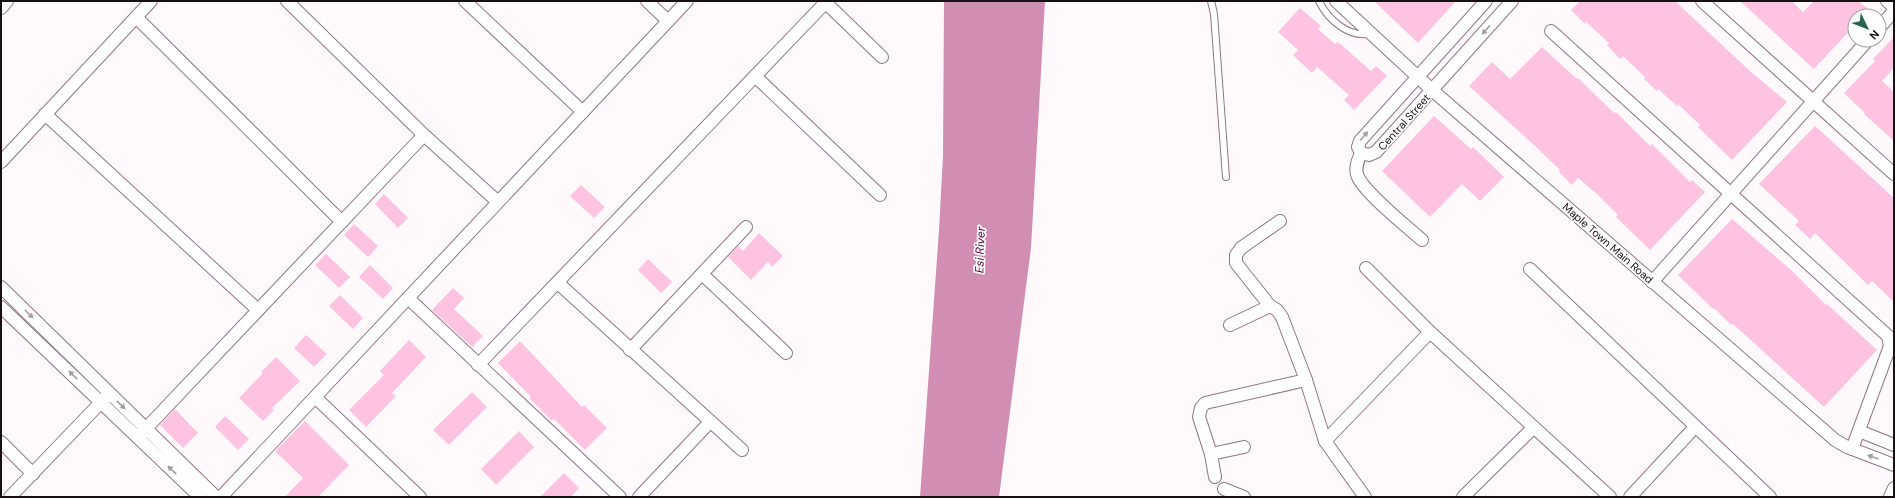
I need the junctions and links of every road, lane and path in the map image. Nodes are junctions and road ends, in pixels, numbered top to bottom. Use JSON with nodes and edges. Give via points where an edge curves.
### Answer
{"nodes":[{"id":1,"x":7,"y":1,"type":"edge"},
{"id":2,"x":151,"y":1,"type":"edge"},
{"id":3,"x":287,"y":1,"type":"edge"},
{"id":4,"x":465,"y":1,"type":"edge"},
{"id":5,"x":647,"y":1,"type":"edge"},
{"id":6,"x":687,"y":1,"type":"edge"},
{"id":7,"x":826,"y":1,"type":"edge"},
{"id":8,"x":1211,"y":1,"type":"edge"},
{"id":9,"x":1319,"y":1,"type":"edge"},
{"id":10,"x":1336,"y":1,"type":"edge"},
{"id":11,"x":1486,"y":1,"type":"edge"},
{"id":12,"x":1512,"y":1,"type":"edge"},
{"id":13,"x":1702,"y":1,"type":"edge"},
{"id":14,"x":1887,"y":1,"type":"edge"},
{"id":15,"x":1894,"y":7,"type":"edge"},
{"id":16,"x":1,"y":8,"type":"edge"},
{"id":17,"x":1894,"y":11,"type":"edge"},
{"id":18,"x":136,"y":17,"type":"junction"},
{"id":19,"x":1887,"y":19,"type":"edge"},
{"id":20,"x":668,"y":21,"type":"junction"},
{"id":21,"x":1551,"y":31,"type":"dead end"},
{"id":22,"x":1371,"y":33,"type":"junction"},
{"id":23,"x":1861,"y":48,"type":"edge"},
{"id":24,"x":882,"y":57,"type":"dead end"},
{"id":25,"x":755,"y":76,"type":"junction"},
{"id":26,"x":1418,"y":76,"type":"junction"},
{"id":27,"x":1432,"y":90,"type":"junction"},
{"id":28,"x":1814,"y":101,"type":"junction"},
{"id":29,"x":583,"y":112,"type":"junction"},
{"id":30,"x":45,"y":114,"type":"junction"},
{"id":31,"x":424,"y":136,"type":"junction"},
{"id":32,"x":1361,"y":153,"type":"junction"},
{"id":33,"x":1,"y":162,"type":"edge"},
{"id":34,"x":1894,"y":174,"type":"edge"},
{"id":35,"x":1226,"y":177,"type":"dead end"},
{"id":36,"x":1731,"y":194,"type":"junction"},
{"id":37,"x":880,"y":195,"type":"dead end"},
{"id":38,"x":498,"y":202,"type":"junction"},
{"id":39,"x":1280,"y":221,"type":"dead end"},
{"id":40,"x":342,"y":222,"type":"junction"},
{"id":41,"x":746,"y":227,"type":"dead end"},
{"id":42,"x":1422,"y":240,"type":"dead end"},
{"id":43,"x":1366,"y":268,"type":"dead end"},
{"id":44,"x":1530,"y":269,"type":"dead end"},
{"id":45,"x":702,"y":274,"type":"junction"},
{"id":46,"x":1652,"y":282,"type":"junction"},
{"id":47,"x":558,"y":283,"type":"junction"},
{"id":48,"x":1,"y":287,"type":"edge"},
{"id":49,"x":408,"y":298,"type":"junction"},
{"id":50,"x":1270,"y":306,"type":"junction"},
{"id":51,"x":1,"y":307,"type":"edge"},
{"id":52,"x":258,"y":310,"type":"junction"},
{"id":53,"x":1230,"y":325,"type":"dead end"},
{"id":54,"x":1430,"y":332,"type":"junction"},
{"id":55,"x":630,"y":350,"type":"junction"},
{"id":56,"x":786,"y":353,"type":"dead end"},
{"id":57,"x":478,"y":365,"type":"junction"},
{"id":58,"x":1306,"y":380,"type":"junction"},
{"id":59,"x":315,"y":397,"type":"junction"},
{"id":60,"x":105,"y":398,"type":"junction"},
{"id":61,"x":710,"y":422,"type":"junction"},
{"id":62,"x":1695,"y":427,"type":"junction"},
{"id":63,"x":1532,"y":428,"type":"junction"},
{"id":64,"x":1860,"y":431,"type":"junction"},
{"id":65,"x":142,"y":433,"type":"junction"},
{"id":66,"x":1325,"y":441,"type":"junction"},
{"id":67,"x":1,"y":442,"type":"edge"},
{"id":68,"x":1894,"y":445,"type":"edge"},
{"id":69,"x":1244,"y":447,"type":"dead end"},
{"id":70,"x":1852,"y":449,"type":"junction"},
{"id":71,"x":742,"y":450,"type":"dead end"},
{"id":72,"x":1211,"y":454,"type":"junction"},
{"id":73,"x":1894,"y":465,"type":"edge"},
{"id":74,"x":33,"y":474,"type":"junction"},
{"id":75,"x":1215,"y":476,"type":"dead end"},
{"id":76,"x":1894,"y":488,"type":"edge"},
{"id":77,"x":1224,"y":489,"type":"dead end"},
{"id":78,"x":1471,"y":494,"type":"edge"},
{"id":79,"x":10,"y":497,"type":"edge"},
{"id":80,"x":200,"y":497,"type":"edge"},
{"id":81,"x":216,"y":497,"type":"edge"},
{"id":82,"x":221,"y":497,"type":"edge"},
{"id":83,"x":420,"y":497,"type":"edge"},
{"id":84,"x":620,"y":497,"type":"edge"},
{"id":85,"x":639,"y":497,"type":"edge"},
{"id":86,"x":1244,"y":497,"type":"edge"},
{"id":87,"x":1365,"y":497,"type":"edge"},
{"id":88,"x":1610,"y":497,"type":"edge"},
{"id":89,"x":1630,"y":497,"type":"edge"},
{"id":90,"x":1770,"y":497,"type":"edge"},
{"id":91,"x":1890,"y":497,"type":"edge"}],
"edges":[{"from":1,"to":16,"type":"street"},
{"from":2,"to":18,"type":"street"},
{"from":3,"to":31,"type":"street"},
{"from":4,"to":29,"type":"street"},
{"from":5,"to":20,"type":"street"},
{"from":6,"to":20,"type":"street"},
{"from":7,"to":24,"type":"street"},
{"from":7,"to":25,"type":"street"},
{"from":8,"to":35,"type":"lane"},
{"from":9,"to":22,"type":"lane","via":[[1322,8],[1342,28],[1362,36]]},
{"from":10,"to":22,"type":"street","name":"Maple Town Main Road"},
{"from":11,"to":26,"type":"street","name":"Central Street"},
{"from":12,"to":27,"type":"street","name":"Central Street","one_way":true},
{"from":13,"to":28,"type":"street"},
{"from":14,"to":15,"type":"street"},
{"from":17,"to":19,"type":"street"},
{"from":18,"to":30,"type":"street"},
{"from":18,"to":40,"type":"street"},
{"from":20,"to":29,"type":"street"},
{"from":21,"to":36,"type":"street"},
{"from":22,"to":26,"type":"street","name":"Maple Town Main Road"},
{"from":23,"to":28,"type":"street"},
{"from":25,"to":37,"type":"street"},
{"from":25,"to":47,"type":"street"},
{"from":26,"to":27,"type":"street","name":"Maple Town Main Road"},
{"from":32,"to":26,"type":"street","name":"Central Street","one_way":true,"via":[[1358,147],[1360,141]]},
{"from":27,"to":32,"type":"street","name":"Central Street","via":[[1376,152],[1369,155]]},
{"from":27,"to":46,"type":"street","name":"Maple Town Main Road"},
{"from":28,"to":34,"type":"street"},
{"from":28,"to":36,"type":"street"},
{"from":29,"to":38,"type":"street"},
{"from":30,"to":33,"type":"street"},
{"from":30,"to":52,"type":"street"},
{"from":31,"to":38,"type":"street"},
{"from":31,"to":40,"type":"street"},
{"from":32,"to":42,"type":"street","via":[[1357,162],[1357,176],[1366,189]]},
{"from":36,"to":46,"type":"street"},
{"from":36,"to":64,"type":"street","via":[[1888,336],[1890,346]]},
{"from":38,"to":49,"type":"street"},
{"from":39,"to":50,"type":"street","via":[[1241,248],[1236,255],[1236,263]]},
{"from":40,"to":52,"type":"street"},
{"from":41,"to":45,"type":"street"},
{"from":43,"to":54,"type":"street"},
{"from":44,"to":62,"type":"street"},
{"from":45,"to":55,"type":"street"},
{"from":45,"to":56,"type":"street"},
{"from":46,"to":70,"type":"street","name":"Maple Town Main Road","via":[[1835,440]]},
{"from":47,"to":55,"type":"street"},
{"from":47,"to":57,"type":"street"},
{"from":48,"to":60,"type":"street","one_way":true},
{"from":49,"to":57,"type":"street"},
{"from":49,"to":59,"type":"street"},
{"from":50,"to":53,"type":"street"},
{"from":50,"to":58,"type":"street","via":[[1282,317]]},
{"from":60,"to":51,"type":"street","one_way":true},
{"from":52,"to":65,"type":"street"},
{"from":54,"to":63,"type":"street"},
{"from":54,"to":66,"type":"street"},
{"from":55,"to":61,"type":"street"},
{"from":57,"to":84,"type":"street"},
{"from":58,"to":66,"type":"street"},
{"from":58,"to":72,"type":"street","via":[[1205,403],[1198,417]]},
{"from":59,"to":82,"type":"street"},
{"from":59,"to":83,"type":"street"},
{"from":60,"to":65,"type":"street"},
{"from":60,"to":74,"type":"street"},
{"from":61,"to":71,"type":"street"},
{"from":61,"to":85,"type":"street"},
{"from":62,"to":89,"type":"street"},
{"from":62,"to":90,"type":"street"},
{"from":63,"to":78,"type":"street"},
{"from":63,"to":88,"type":"street"},
{"from":64,"to":68,"type":"street"},
{"from":64,"to":70,"type":"street"},
{"from":80,"to":65,"type":"street","one_way":true},
{"from":65,"to":81,"type":"street"},
{"from":66,"to":87,"type":"street"},
{"from":67,"to":74,"type":"street"},
{"from":69,"to":72,"type":"street"},
{"from":73,"to":70,"type":"street","name":"Maple Town Main Road","one_way":true},
{"from":72,"to":75,"type":"street"},
{"from":74,"to":79,"type":"street"},
{"from":76,"to":91,"type":"street"},
{"from":77,"to":86,"type":"street"}]}
